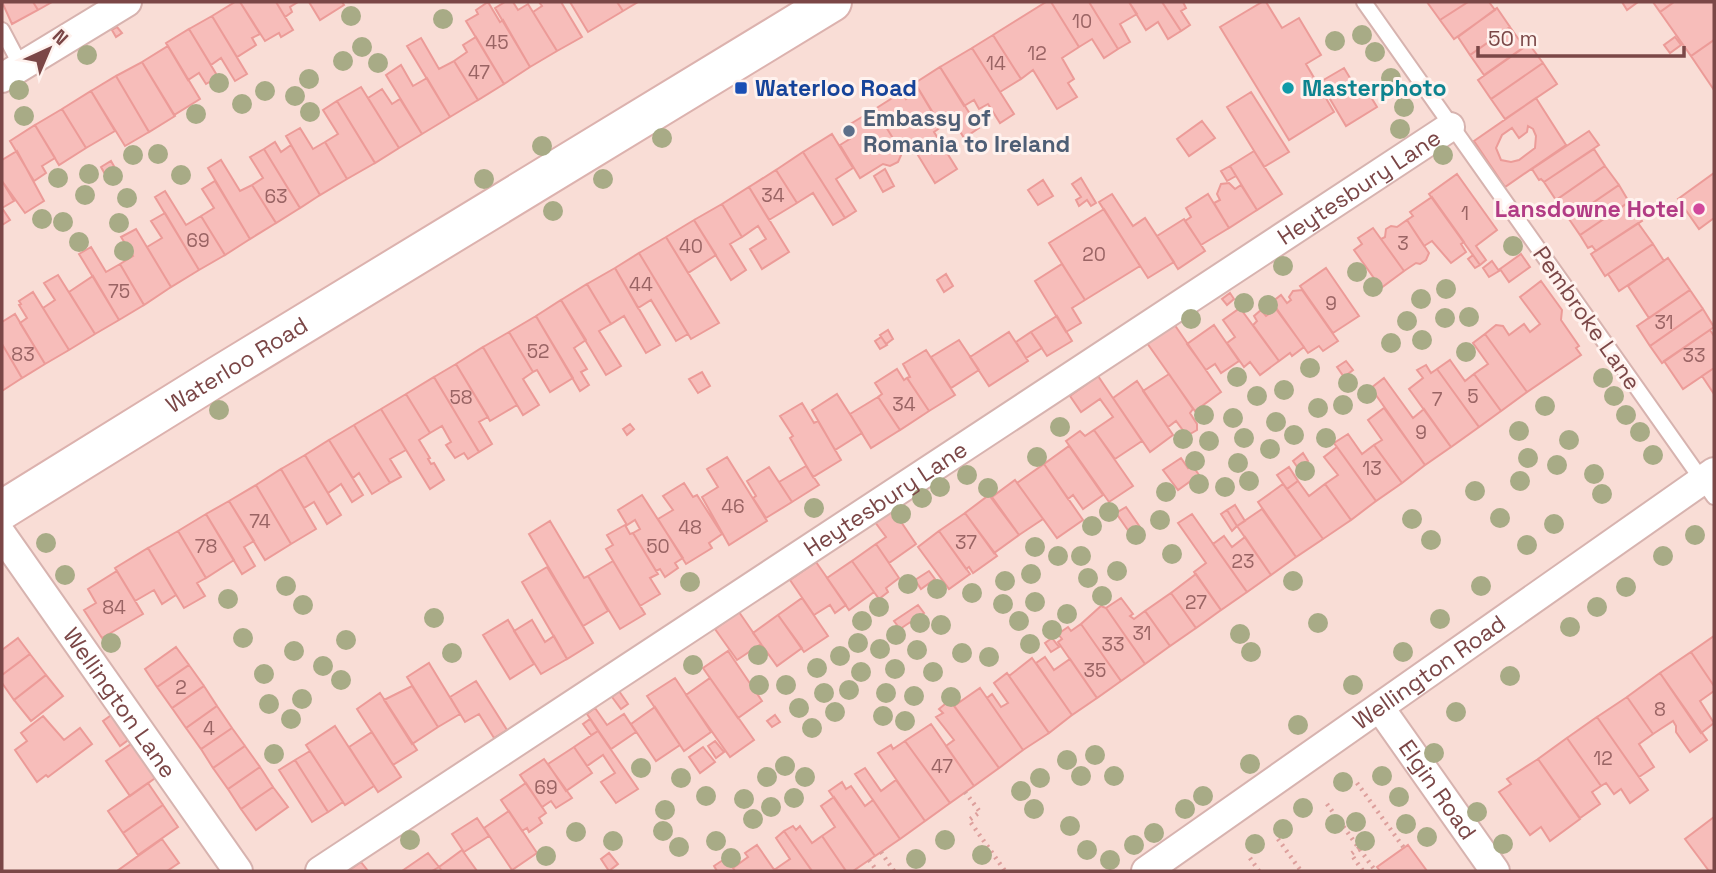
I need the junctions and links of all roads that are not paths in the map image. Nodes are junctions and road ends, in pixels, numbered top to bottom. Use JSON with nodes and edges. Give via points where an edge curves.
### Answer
{"nodes":[{"id":1,"x":127,"y":2,"type":"edge"},
{"id":2,"x":832,"y":2,"type":"edge"},
{"id":3,"x":1364,"y":2,"type":"edge"},
{"id":4,"x":2,"y":30,"type":"edge"},
{"id":5,"x":12,"y":72,"type":"edge"},
{"id":6,"x":1450,"y":127,"type":"junction"},
{"id":7,"x":1710,"y":483,"type":"edge"},
{"id":8,"x":2,"y":510,"type":"edge"},
{"id":9,"x":2,"y":535,"type":"edge"},
{"id":10,"x":1380,"y":708,"type":"junction"},
{"id":11,"x":238,"y":871,"type":"edge"},
{"id":12,"x":320,"y":871,"type":"edge"},
{"id":13,"x":1146,"y":871,"type":"edge"},
{"id":14,"x":1495,"y":871,"type":"edge"}],
"edges":[{"from":1,"to":5,"type":"street"},
{"from":2,"to":8,"type":"street","name":"Waterloo Road"},
{"from":3,"to":6,"type":"lane","name":"Pembroke Lane"},
{"from":4,"to":5,"type":"lane"},
{"from":6,"to":7,"type":"lane","name":"Pembroke Lane"},
{"from":6,"to":12,"type":"street","name":"Heytesbury Lane"},
{"from":7,"to":10,"type":"street","name":"Wellington Road","via":[[1511,613]]},
{"from":9,"to":11,"type":"street","name":"Wellington Lane"},
{"from":10,"to":13,"type":"street","name":"Wellington Road"},
{"from":10,"to":14,"type":"street","name":"Elgin Road"}]}
